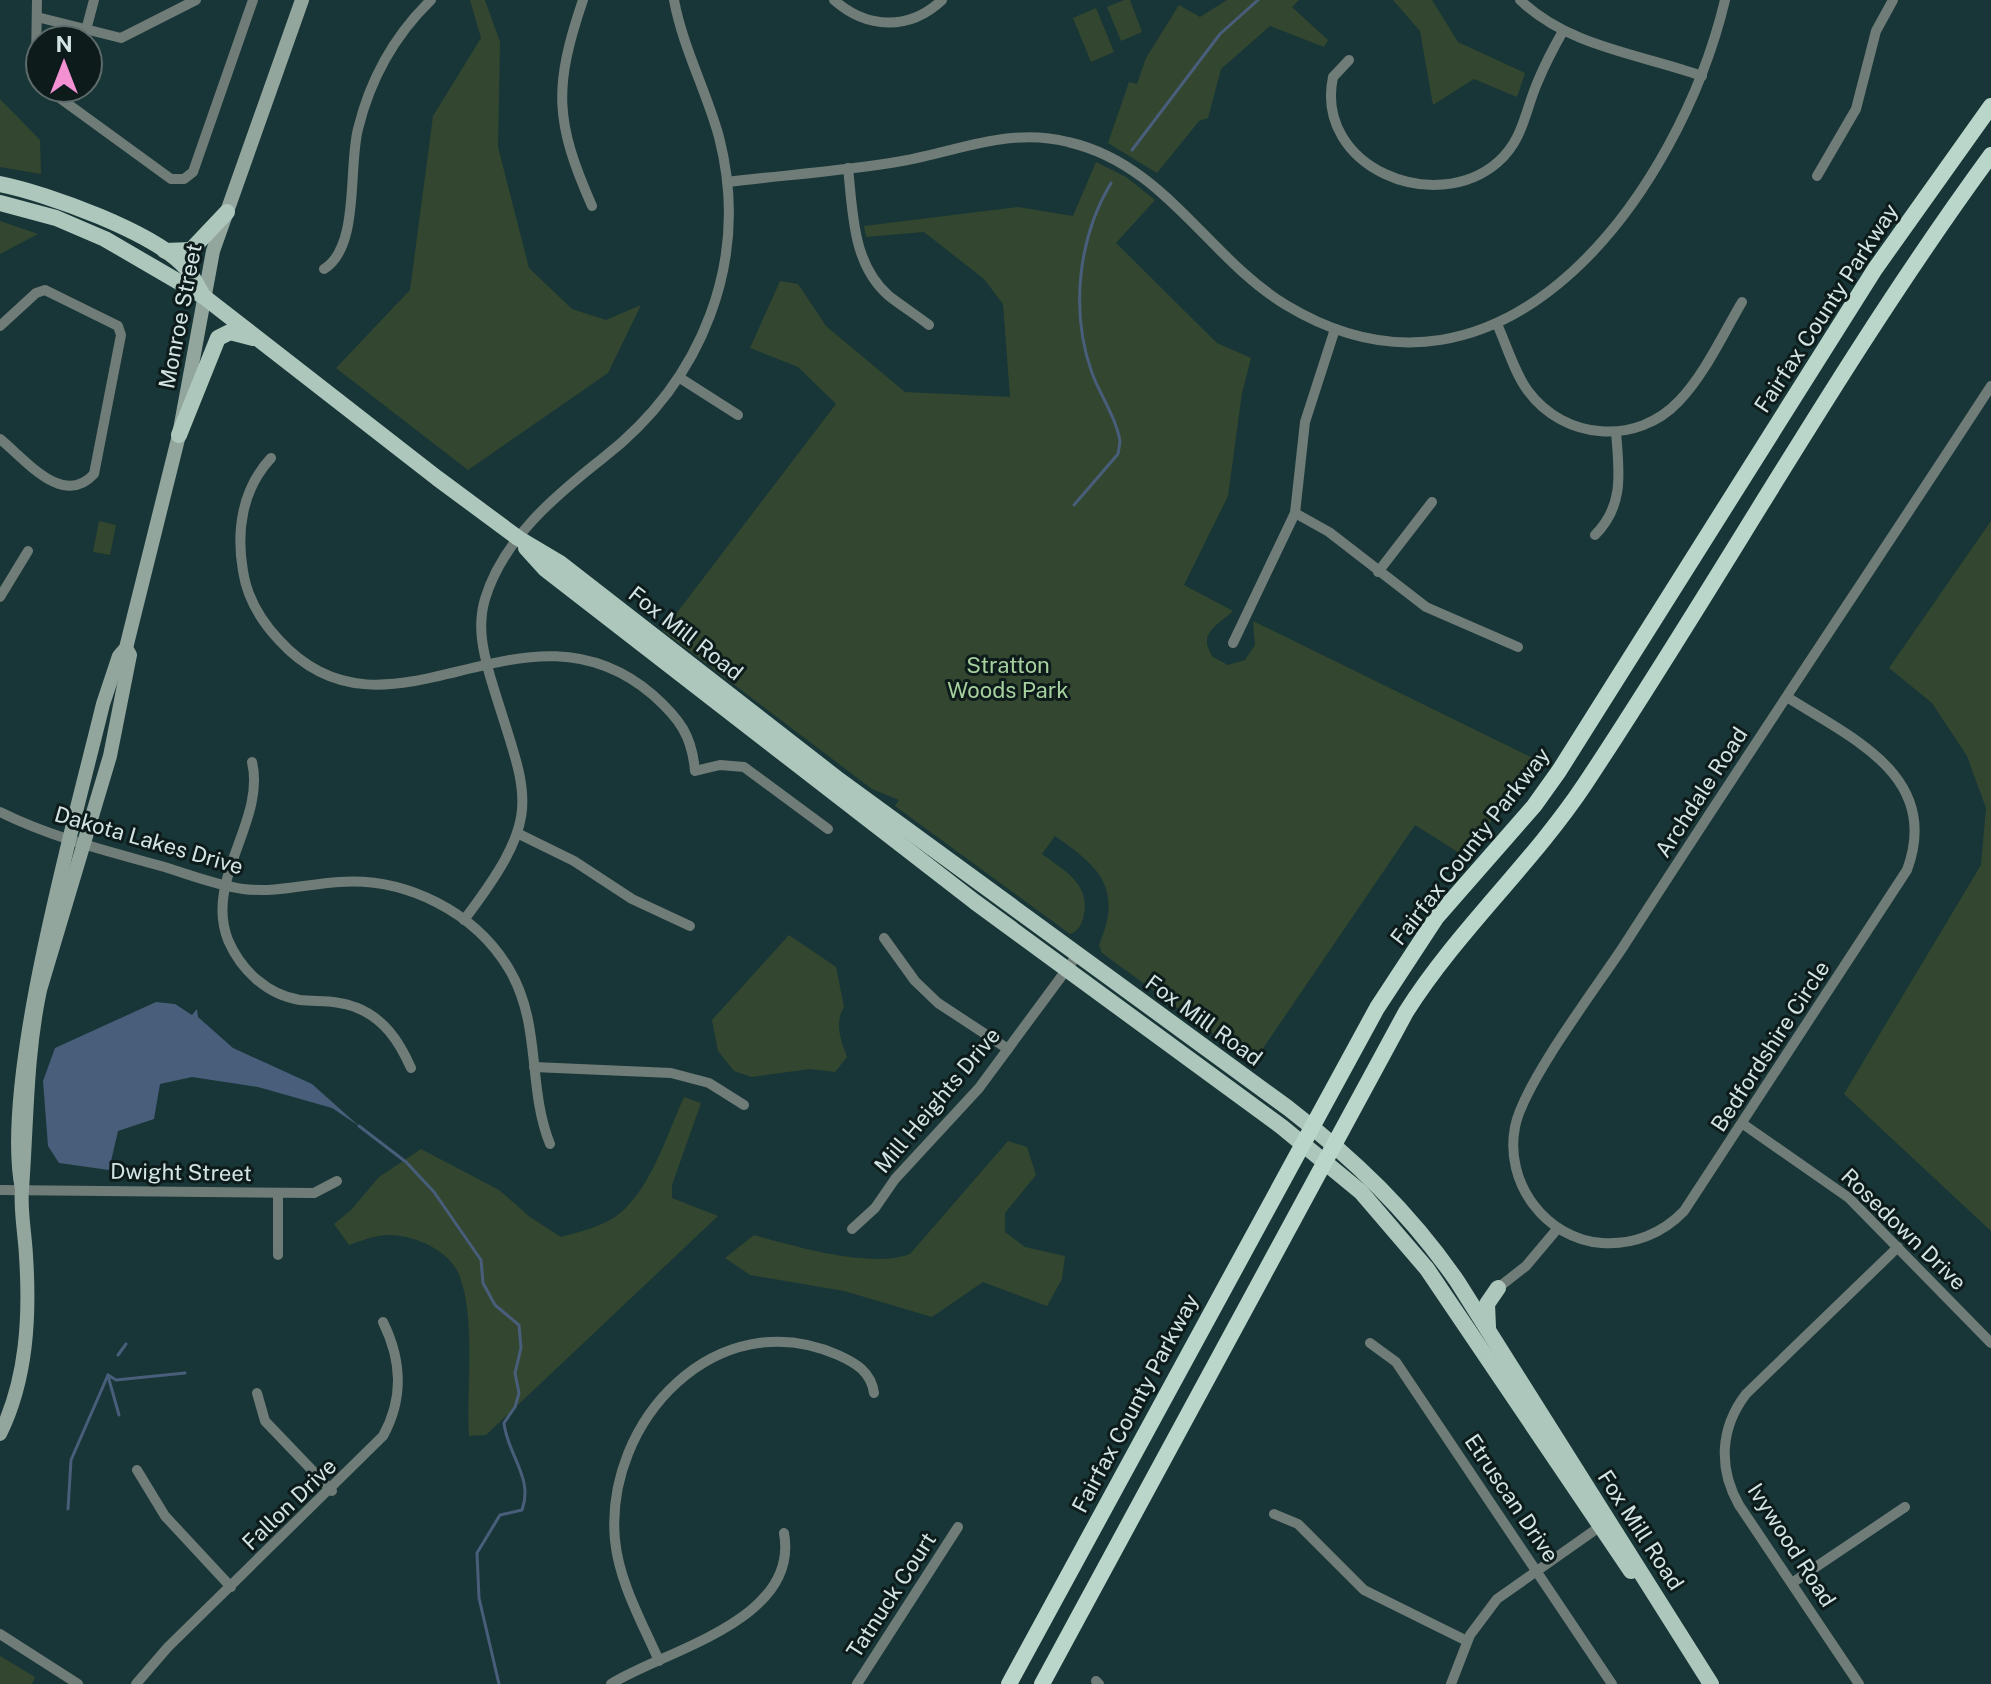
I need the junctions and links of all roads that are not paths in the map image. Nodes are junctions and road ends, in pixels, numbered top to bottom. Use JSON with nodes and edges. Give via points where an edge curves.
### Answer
{"nodes":[{"id":1,"x":37,"y":0,"type":"edge"},
{"id":2,"x":94,"y":0,"type":"edge"},
{"id":3,"x":196,"y":0,"type":"edge"},
{"id":4,"x":253,"y":0,"type":"edge"},
{"id":5,"x":302,"y":0,"type":"edge"},
{"id":6,"x":431,"y":0,"type":"edge"},
{"id":7,"x":583,"y":0,"type":"edge"},
{"id":8,"x":674,"y":0,"type":"edge"},
{"id":9,"x":834,"y":0,"type":"edge"},
{"id":10,"x":942,"y":0,"type":"edge"},
{"id":11,"x":1520,"y":0,"type":"edge"},
{"id":12,"x":1725,"y":0,"type":"edge"},
{"id":13,"x":1893,"y":0,"type":"edge"},
{"id":14,"x":37,"y":17,"type":"junction"},
{"id":15,"x":37,"y":24,"type":"edge"},
{"id":16,"x":63,"y":24,"type":"edge"},
{"id":17,"x":88,"y":24,"type":"edge"},
{"id":18,"x":1563,"y":31,"type":"junction"},
{"id":19,"x":104,"y":34,"type":"edge"},
{"id":20,"x":1349,"y":60,"type":"dead end"},
{"id":21,"x":1702,"y":76,"type":"junction"},
{"id":22,"x":68,"y":104,"type":"edge"},
{"id":23,"x":1991,"y":106,"type":"edge"},
{"id":24,"x":1991,"y":155,"type":"edge"},
{"id":25,"x":848,"y":168,"type":"junction"},
{"id":26,"x":1817,"y":176,"type":"dead end"},
{"id":27,"x":727,"y":182,"type":"junction"},
{"id":28,"x":0,"y":184,"type":"edge"},
{"id":29,"x":0,"y":203,"type":"edge"},
{"id":30,"x":592,"y":206,"type":"dead end"},
{"id":31,"x":227,"y":212,"type":"junction"},
{"id":32,"x":161,"y":251,"type":"junction"},
{"id":33,"x":324,"y":269,"type":"dead end"},
{"id":34,"x":203,"y":296,"type":"junction"},
{"id":35,"x":1742,"y":302,"type":"dead end"},
{"id":36,"x":1497,"y":324,"type":"junction"},
{"id":37,"x":929,"y":325,"type":"dead end"},
{"id":38,"x":0,"y":326,"type":"edge"},
{"id":39,"x":1335,"y":329,"type":"junction"},
{"id":40,"x":263,"y":342,"type":"junction"},
{"id":41,"x":680,"y":378,"type":"junction"},
{"id":42,"x":1991,"y":386,"type":"edge"},
{"id":43,"x":738,"y":415,"type":"dead end"},
{"id":44,"x":1616,"y":432,"type":"junction"},
{"id":45,"x":179,"y":435,"type":"junction"},
{"id":46,"x":0,"y":439,"type":"edge"},
{"id":47,"x":271,"y":458,"type":"dead end"},
{"id":48,"x":1432,"y":502,"type":"dead end"},
{"id":49,"x":1295,"y":513,"type":"junction"},
{"id":50,"x":1595,"y":535,"type":"dead end"},
{"id":51,"x":518,"y":538,"type":"junction"},
{"id":52,"x":28,"y":551,"type":"dead end"},
{"id":53,"x":1378,"y":572,"type":"junction"},
{"id":54,"x":0,"y":597,"type":"edge"},
{"id":55,"x":1233,"y":643,"type":"dead end"},
{"id":56,"x":1518,"y":647,"type":"dead end"},
{"id":57,"x":126,"y":648,"type":"junction"},
{"id":58,"x":486,"y":663,"type":"junction"},
{"id":59,"x":1787,"y":697,"type":"junction"},
{"id":60,"x":252,"y":762,"type":"dead end"},
{"id":61,"x":0,"y":812,"type":"edge"},
{"id":62,"x":828,"y":829,"type":"dead end"},
{"id":63,"x":519,"y":834,"type":"junction"},
{"id":64,"x":65,"y":837,"type":"junction"},
{"id":65,"x":82,"y":842,"type":"junction"},
{"id":66,"x":227,"y":885,"type":"junction"},
{"id":67,"x":464,"y":920,"type":"junction"},
{"id":68,"x":690,"y":926,"type":"dead end"},
{"id":69,"x":884,"y":938,"type":"dead end"},
{"id":70,"x":1078,"y":954,"type":"junction"},
{"id":71,"x":1066,"y":970,"type":"junction"},
{"id":72,"x":1008,"y":1049,"type":"junction"},
{"id":73,"x":534,"y":1067,"type":"junction"},
{"id":74,"x":411,"y":1068,"type":"dead end"},
{"id":75,"x":744,"y":1105,"type":"dead end"},
{"id":76,"x":1743,"y":1124,"type":"junction"},
{"id":77,"x":1312,"y":1127,"type":"junction"},
{"id":78,"x":1303,"y":1143,"type":"junction"},
{"id":79,"x":550,"y":1144,"type":"dead end"},
{"id":80,"x":1334,"y":1145,"type":"junction"},
{"id":81,"x":1325,"y":1160,"type":"junction"},
{"id":82,"x":337,"y":1181,"type":"dead end"},
{"id":83,"x":22,"y":1189,"type":"junction"},
{"id":84,"x":0,"y":1190,"type":"edge"},
{"id":85,"x":278,"y":1193,"type":"junction"},
{"id":86,"x":1558,"y":1228,"type":"junction"},
{"id":87,"x":852,"y":1229,"type":"dead end"},
{"id":88,"x":1898,"y":1247,"type":"junction"},
{"id":89,"x":278,"y":1255,"type":"dead end"},
{"id":90,"x":1498,"y":1288,"type":"junction"},
{"id":91,"x":1472,"y":1304,"type":"junction"},
{"id":92,"x":1456,"y":1314,"type":"junction"},
{"id":93,"x":383,"y":1322,"type":"dead end"},
{"id":94,"x":1489,"y":1333,"type":"junction"},
{"id":95,"x":1370,"y":1343,"type":"dead end"},
{"id":96,"x":1991,"y":1343,"type":"edge"},
{"id":97,"x":257,"y":1393,"type":"dead end"},
{"id":98,"x":874,"y":1393,"type":"dead end"},
{"id":99,"x":0,"y":1434,"type":"edge"},
{"id":100,"x":137,"y":1470,"type":"dead end"},
{"id":101,"x":332,"y":1491,"type":"junction"},
{"id":102,"x":1905,"y":1507,"type":"dead end"},
{"id":103,"x":1274,"y":1514,"type":"dead end"},
{"id":104,"x":1604,"y":1524,"type":"junction"},
{"id":105,"x":958,"y":1527,"type":"dead end"},
{"id":106,"x":784,"y":1533,"type":"dead end"},
{"id":107,"x":1536,"y":1569,"type":"junction"},
{"id":108,"x":1792,"y":1583,"type":"junction"},
{"id":109,"x":231,"y":1587,"type":"junction"},
{"id":110,"x":0,"y":1634,"type":"edge"},
{"id":111,"x":1467,"y":1641,"type":"junction"},
{"id":112,"x":659,"y":1661,"type":"junction"},
{"id":113,"x":78,"y":1684,"type":"edge"},
{"id":114,"x":136,"y":1684,"type":"edge"},
{"id":115,"x":611,"y":1684,"type":"edge"},
{"id":116,"x":857,"y":1684,"type":"edge"},
{"id":117,"x":1009,"y":1684,"type":"edge"},
{"id":118,"x":1042,"y":1684,"type":"edge"},
{"id":119,"x":1451,"y":1684,"type":"edge"},
{"id":120,"x":1612,"y":1684,"type":"edge"},
{"id":121,"x":1710,"y":1684,"type":"edge"},
{"id":122,"x":1859,"y":1684,"type":"edge"}],
"edges":[{"from":1,"to":14,"type":"street"},
{"from":2,"to":17,"type":"street"},
{"from":3,"to":19,"type":"street","via":[[121,38]]},
{"from":4,"to":22,"type":"street","via":[[193,172],[184,179],[171,179]]},
{"from":5,"to":31,"type":"main road","name":"Monroe Street"},
{"from":6,"to":33,"type":"street","via":[[395,44],[375,80],[356,141],[346,240]]},
{"from":7,"to":30,"type":"street","via":[[564,59],[560,101],[567,143]]},
{"from":8,"to":27,"type":"street","via":[[684,45],[718,135]]},
{"from":9,"to":10,"type":"street","via":[[860,18],[884,23],[920,16]]},
{"from":11,"to":18,"type":"street"},
{"from":12,"to":21,"type":"street"},
{"from":13,"to":26,"type":"street","via":[[1876,31],[1856,109]]},
{"from":14,"to":15,"type":"street"},
{"from":14,"to":16,"type":"street"},
{"from":18,"to":20,"type":"street","via":[[1509,151],[1489,169],[1449,186],[1407,184],[1379,173],[1357,154],[1339,127],[1332,101],[1333,77]]},
{"from":18,"to":21,"type":"street"},
{"from":21,"to":36,"type":"street","via":[[1671,142],[1617,224],[1557,288]]},
{"from":23,"to":77,"type":"highway","name":"Fairfax County Parkway","via":[[1875,269],[1559,771],[1436,918],[1389,988]]},
{"from":24,"to":80,"type":"highway","via":[[1882,312],[1577,795],[1424,984]]},
{"from":25,"to":27,"type":"street"},
{"from":25,"to":37,"type":"street","via":[[856,238],[866,266],[888,295]]},
{"from":25,"to":39,"type":"street","via":[[1009,137],[1087,147],[1145,177],[1268,293]]},
{"from":27,"to":41,"type":"street","via":[[729,230],[721,283],[705,333]]},
{"from":28,"to":32,"type":"main road","name":"Fox Mill Road","via":[[84,210]]},
{"from":29,"to":34,"type":"main road","name":"Fox Mill Road","via":[[105,239]]},
{"from":31,"to":32,"type":"main road","via":[[191,250]]},
{"from":31,"to":34,"type":"main road","name":"Monroe Street"},
{"from":32,"to":34,"type":"main road","name":"Fox Mill Road","via":[[187,269]]},
{"from":34,"to":40,"type":"main road","name":"Fox Mill Road"},
{"from":34,"to":45,"type":"main road","name":"Monroe Street"},
{"from":35,"to":44,"type":"street","via":[[1681,399],[1646,424]]},
{"from":36,"to":39,"type":"street","via":[[1426,341]]},
{"from":36,"to":44,"type":"street","via":[[1521,379],[1544,409],[1581,428]]},
{"from":38,"to":46,"type":"street","via":[[45,290],[118,326],[121,335],[94,474],[86,482],[70,489],[56,485]]},
{"from":39,"to":49,"type":"street","via":[[1305,422]]},
{"from":40,"to":45,"type":"main road","via":[[230,332],[218,338]]},
{"from":40,"to":51,"type":"main road","name":"Fox Mill Road"},
{"from":41,"to":43,"type":"street"},
{"from":41,"to":51,"type":"street","via":[[632,435],[567,487]]},
{"from":42,"to":59,"type":"street","name":"Archdale Road"},
{"from":44,"to":50,"type":"street","via":[[1618,493],[1611,515]]},
{"from":45,"to":57,"type":"main road","name":"Monroe Street"},
{"from":47,"to":58,"type":"street","via":[[247,496],[240,553],[252,601],[286,648],[321,672],[373,686],[418,682]]},
{"from":48,"to":53,"type":"street"},
{"from":49,"to":53,"type":"street","via":[[1329,532]]},
{"from":49,"to":55,"type":"street"},
{"from":51,"to":58,"type":"street","via":[[484,602],[481,638]]},
{"from":51,"to":70,"type":"main road","name":"Fox Mill Road","via":[[560,563],[839,780]]},
{"from":51,"to":71,"type":"main road","name":"Fox Mill Road","via":[[567,587]]},
{"from":52,"to":54,"type":"street"},
{"from":53,"to":56,"type":"street","via":[[1454,621]]},
{"from":57,"to":64,"type":"main road","name":"Monroe Street","via":[[103,704]]},
{"from":57,"to":65,"type":"main road","name":"Monroe Street","via":[[126,686]]},
{"from":58,"to":62,"type":"street","via":[[556,655],[595,662],[636,681],[668,709],[693,743],[695,771],[744,767]]},
{"from":58,"to":63,"type":"street","via":[[523,782]]},
{"from":59,"to":76,"type":"street","name":"Bedfordshire Circle","via":[[1890,767],[1908,797],[1915,840],[1902,879]]},
{"from":59,"to":86,"type":"street","name":"Archdale Road","via":[[1521,1106],[1513,1141],[1518,1176],[1534,1206]]},
{"from":60,"to":66,"type":"street","via":[[255,789]]},
{"from":61,"to":64,"type":"street","name":"Dakota Lakes Drive"},
{"from":63,"to":67,"type":"street","via":[[501,871]]},
{"from":63,"to":68,"type":"street"},
{"from":64,"to":65,"type":"street","name":"Dakota Lakes Drive"},
{"from":64,"to":83,"type":"main road","name":"Monroe Street","via":[[24,979],[11,1052],[7,1140]]},
{"from":65,"to":66,"type":"street","name":"Dakota Lakes Drive"},
{"from":65,"to":83,"type":"main road","name":"Monroe Street","via":[[31,1032]]},
{"from":66,"to":67,"type":"street","name":"Dakota Lakes Drive","via":[[271,890],[338,882],[386,885],[424,896]]},
{"from":66,"to":74,"type":"street","via":[[224,923],[244,968],[292,998],[343,1003],[367,1013],[392,1033]]},
{"from":67,"to":73,"type":"street","name":"Dakota Lakes Drive","via":[[489,941],[517,984],[530,1023]]},
{"from":69,"to":72,"type":"street","via":[[938,1003]]},
{"from":70,"to":71,"type":"street","name":"Mill Heights Drive"},
{"from":70,"to":77,"type":"main road","name":"Fox Mill Road"},
{"from":71,"to":72,"type":"street","name":"Mill Heights Drive"},
{"from":71,"to":78,"type":"main road","name":"Fox Mill Road"},
{"from":72,"to":87,"type":"street","name":"Mill Heights Drive","via":[[948,1125]]},
{"from":73,"to":75,"type":"street","via":[[671,1073],[709,1083]]},
{"from":73,"to":79,"type":"street","name":"Dakota Lakes Drive","via":[[538,1116]]},
{"from":76,"to":86,"type":"street","name":"Bedfordshire Circle","via":[[1684,1211],[1657,1232],[1605,1243]]},
{"from":76,"to":88,"type":"street","name":"Rosedown Drive","via":[[1825,1179]]},
{"from":77,"to":78,"type":"highway","name":"Fairfax County Parkway"},
{"from":77,"to":80,"type":"main road","name":"Fox Mill Road"},
{"from":78,"to":81,"type":"main road","name":"Fox Mill Road"},
{"from":78,"to":117,"type":"highway","name":"Fairfax County Parkway"},
{"from":80,"to":81,"type":"highway"},
{"from":80,"to":91,"type":"main road","name":"Fox Mill Road","via":[[1397,1202]]},
{"from":81,"to":92,"type":"main road","name":"Fox Mill Road","via":[[1398,1232]]},
{"from":81,"to":118,"type":"highway"},
{"from":82,"to":85,"type":"street","name":"Dwight Street","via":[[314,1193]]},
{"from":83,"to":84,"type":"street","name":"Dwight Street"},
{"from":83,"to":85,"type":"street","name":"Dwight Street"},
{"from":83,"to":99,"type":"main road","name":"Monroe Street","via":[[26,1329],[19,1379]]},
{"from":85,"to":89,"type":"street"},
{"from":86,"to":90,"type":"street","via":[[1526,1266]]},
{"from":88,"to":96,"type":"street","name":"Rosedown Drive"},
{"from":88,"to":108,"type":"street","name":"Ivywood Road","via":[[1746,1394],[1730,1419],[1724,1447],[1731,1488]]},
{"from":90,"to":91,"type":"street"},
{"from":90,"to":94,"type":"main road","via":[[1486,1308]]},
{"from":91,"to":92,"type":"street"},
{"from":91,"to":94,"type":"main road","name":"Fox Mill Road"},
{"from":92,"to":104,"type":"main road","name":"Fox Mill Road"},
{"from":93,"to":101,"type":"street","name":"Fallon Drive","via":[[398,1362],[394,1412],[375,1448]]},
{"from":94,"to":104,"type":"main road","name":"Fox Mill Road"},
{"from":95,"to":107,"type":"street","name":"Etruscan Drive","via":[[1396,1362]]},
{"from":97,"to":101,"type":"street","via":[[265,1421]]},
{"from":98,"to":112,"type":"street","via":[[863,1369],[831,1351],[765,1343],[695,1368],[654,1406],[624,1458],[614,1517],[620,1568]]},
{"from":100,"to":109,"type":"street","via":[[165,1516]]},
{"from":101,"to":109,"type":"street","name":"Fallon Drive"},
{"from":102,"to":108,"type":"street"},
{"from":103,"to":111,"type":"street","via":[[1298,1524],[1364,1590]]},
{"from":104,"to":107,"type":"street"},
{"from":104,"to":121,"type":"main road","name":"Fox Mill Road"},
{"from":105,"to":116,"type":"street","name":"Tatnuck Court"},
{"from":106,"to":112,"type":"street","via":[[784,1565],[757,1603],[722,1631]]},
{"from":107,"to":111,"type":"street","via":[[1497,1599]]},
{"from":107,"to":120,"type":"street","name":"Etruscan Drive"},
{"from":108,"to":122,"type":"street","name":"Ivywood Road"},
{"from":109,"to":114,"type":"street","name":"Fallon Drive"},
{"from":110,"to":113,"type":"street"},
{"from":111,"to":119,"type":"street"},
{"from":112,"to":115,"type":"street"}]}
